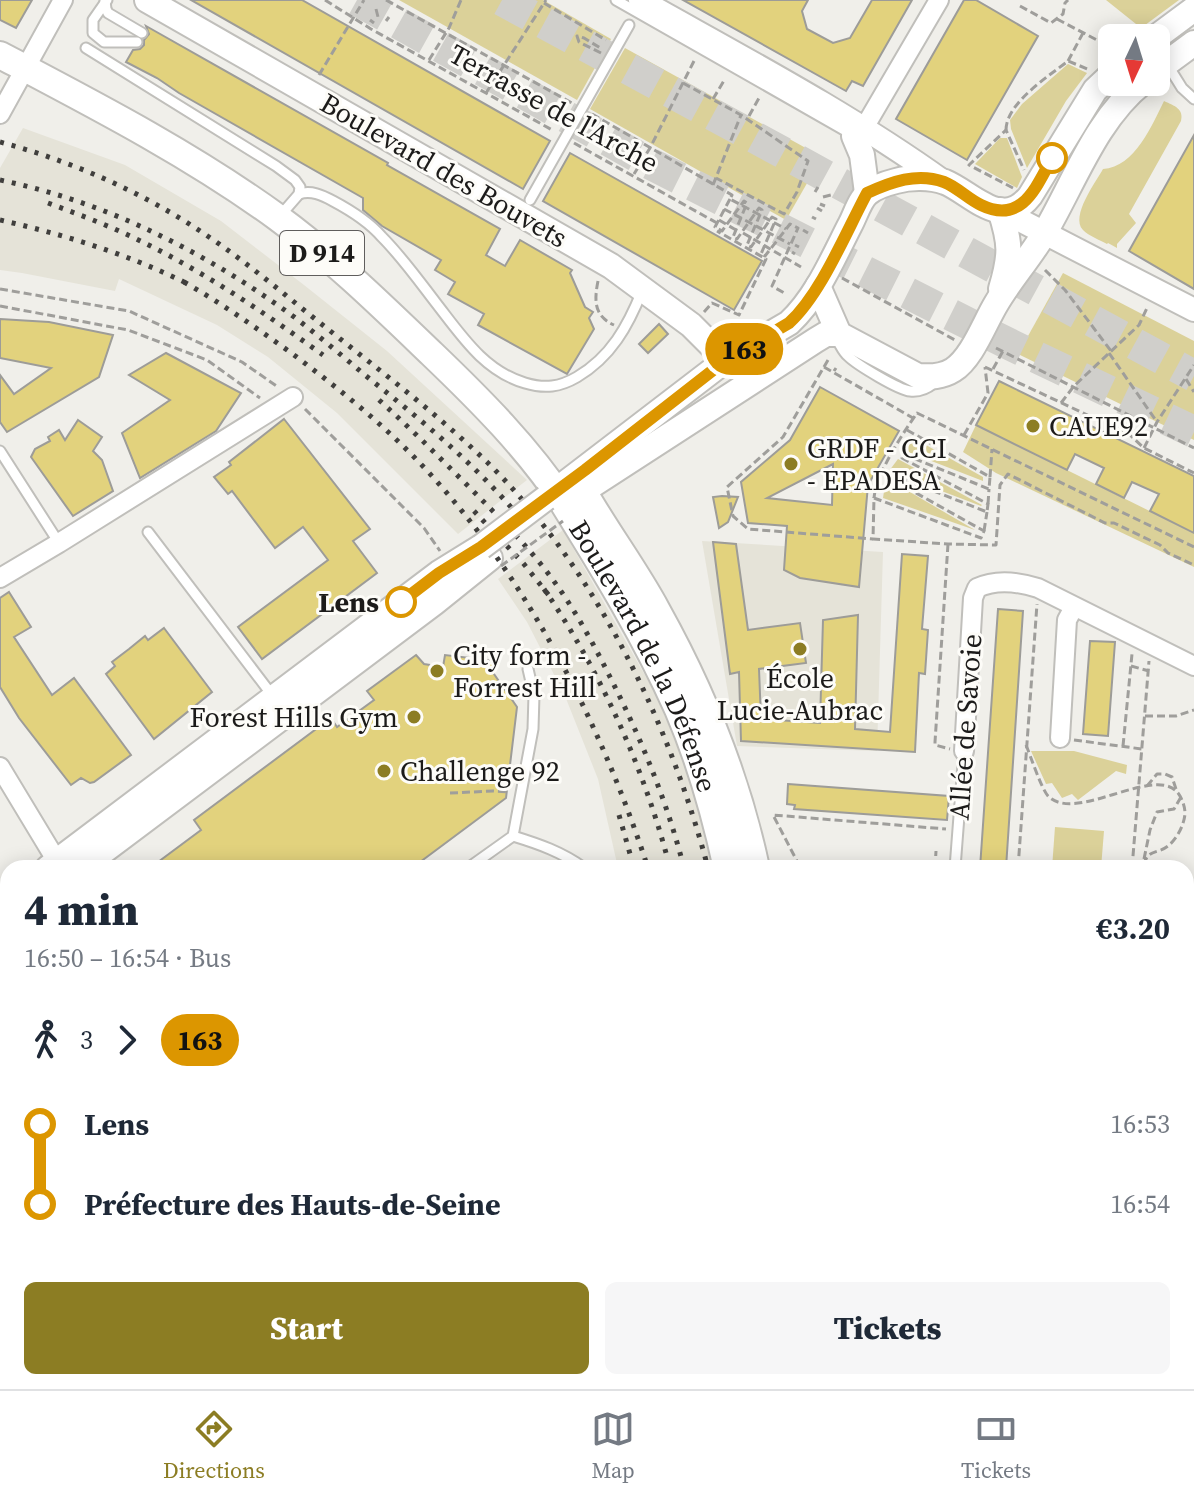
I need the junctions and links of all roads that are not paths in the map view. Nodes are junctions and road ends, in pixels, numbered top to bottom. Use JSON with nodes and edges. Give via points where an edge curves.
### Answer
{"nodes":[{"id":1,"x":63,"y":0,"type":"edge"},
{"id":2,"x":147,"y":0,"type":"edge"},
{"id":3,"x":616,"y":0,"type":"edge"},
{"id":4,"x":640,"y":0,"type":"edge"},
{"id":5,"x":939,"y":0,"type":"edge"},
{"id":6,"x":106,"y":1,"type":"edge"},
{"id":7,"x":1194,"y":9,"type":"edge"},
{"id":8,"x":629,"y":25,"type":"dead end"},
{"id":9,"x":1170,"y":39,"type":"edge"},
{"id":10,"x":1194,"y":43,"type":"edge"},
{"id":11,"x":86,"y":48,"type":"dead end"},
{"id":12,"x":1170,"y":50,"type":"edge"},
{"id":13,"x":0,"y":55,"type":"edge"},
{"id":14,"x":26,"y":69,"type":"junction"},
{"id":15,"x":1170,"y":70,"type":"edge"},
{"id":16,"x":1098,"y":84,"type":"edge"},
{"id":17,"x":1127,"y":96,"type":"edge"},
{"id":18,"x":1194,"y":99,"type":"edge"},
{"id":19,"x":0,"y":114,"type":"edge"},
{"id":20,"x":859,"y":132,"type":"junction"},
{"id":21,"x":945,"y":182,"type":"junction"},
{"id":22,"x":867,"y":193,"type":"junction"},
{"id":23,"x":299,"y":194,"type":"junction"},
{"id":24,"x":530,"y":200,"type":"dead end"},
{"id":25,"x":1000,"y":210,"type":"junction"},
{"id":26,"x":278,"y":218,"type":"junction"},
{"id":27,"x":1044,"y":233,"type":"junction"},
{"id":28,"x":827,"y":280,"type":"junction"},
{"id":29,"x":643,"y":288,"type":"junction"},
{"id":30,"x":997,"y":302,"type":"junction"},
{"id":31,"x":1194,"y":310,"type":"edge"},
{"id":32,"x":836,"y":334,"type":"junction"},
{"id":33,"x":726,"y":360,"type":"junction"},
{"id":34,"x":293,"y":397,"type":"road end"},
{"id":35,"x":0,"y":451,"type":"edge"},
{"id":36,"x":561,"y":502,"type":"junction"},
{"id":37,"x":148,"y":532,"type":"dead end"},
{"id":38,"x":59,"y":543,"type":"junction"},
{"id":39,"x":491,"y":557,"type":"junction"},
{"id":40,"x":0,"y":578,"type":"edge"},
{"id":41,"x":1074,"y":607,"type":"junction"},
{"id":42,"x":1194,"y":666,"type":"edge"},
{"id":43,"x":528,"y":669,"type":"dead end"},
{"id":44,"x":273,"y":697,"type":"junction"},
{"id":45,"x":1060,"y":738,"type":"road end"},
{"id":46,"x":964,"y":751,"type":"joint"},
{"id":47,"x":0,"y":767,"type":"edge"},
{"id":48,"x":513,"y":836,"type":"junction"},
{"id":49,"x":52,"y":860,"type":"edge"},
{"id":50,"x":63,"y":860,"type":"edge"},
{"id":51,"x":92,"y":860,"type":"edge"},
{"id":52,"x":479,"y":860,"type":"edge"},
{"id":53,"x":571,"y":860,"type":"edge"},
{"id":54,"x":726,"y":860,"type":"edge"},
{"id":55,"x":753,"y":860,"type":"edge"},
{"id":56,"x":956,"y":860,"type":"edge"}],
"edges":[{"from":1,"to":14,"type":"street"},
{"from":2,"to":29,"type":"main road","name":"Boulevard des Bouvets"},
{"from":3,"to":20,"type":"lane"},
{"from":4,"to":20,"type":"street"},
{"from":5,"to":20,"type":"street"},
{"from":6,"to":6,"type":"lane","via":[[93,20],[93,33],[104,42],[140,37],[108,13]]},
{"from":7,"to":9,"type":"main road"},
{"from":8,"to":24,"type":"lane"},
{"from":10,"to":12,"type":"main road"},
{"from":11,"to":23,"type":"lane","via":[[276,166],[295,180]]},
{"from":13,"to":14,"type":"main road","name":"Boulevard de la Défense","number":"D 914"},
{"from":14,"to":19,"type":"street"},
{"from":14,"to":26,"type":"main road","name":"Boulevard de la Défense","number":"D 914","via":[[171,146]]},
{"from":15,"to":18,"type":"lane"},
{"from":16,"to":25,"type":"main road","via":[[1026,202]]},
{"from":17,"to":27,"type":"main road","via":[[1101,130]]},
{"from":20,"to":21,"type":"street","via":[[901,151]]},
{"from":20,"to":22,"type":"main road"},
{"from":21,"to":22,"type":"main road","via":[[901,180]]},
{"from":21,"to":25,"type":"main road"},
{"from":22,"to":28,"type":"main road"},
{"from":23,"to":26,"type":"lane"},
{"from":23,"to":29,"type":"lane","via":[[306,191],[328,199],[373,228],[486,362],[499,373],[535,386],[557,387],[583,374],[626,328]]},
{"from":25,"to":27,"type":"street"},
{"from":25,"to":30,"type":"main road","via":[[1009,251]]},
{"from":26,"to":36,"type":"main road","name":"Boulevard de la Défense","number":"D 914","via":[[351,278],[488,410]]},
{"from":27,"to":30,"type":"main road"},
{"from":27,"to":31,"type":"street"},
{"from":28,"to":32,"type":"main road"},
{"from":28,"to":33,"type":"main road","via":[[789,323]]},
{"from":29,"to":33,"type":"main road","name":"Boulevard des Bouvets"},
{"from":30,"to":32,"type":"main road","via":[[964,360],[940,376],[918,376]]},
{"from":32,"to":36,"type":"main road","via":[[806,345]]},
{"from":33,"to":36,"type":"main road"},
{"from":34,"to":38,"type":"street"},
{"from":35,"to":38,"type":"lane"},
{"from":36,"to":39,"type":"main road","bridge":true},
{"from":36,"to":54,"type":"highway","name":"Boulevard de la Défense","number":"D 914","via":[[622,599],[678,708],[703,773]]},
{"from":36,"to":55,"type":"highway","name":"Boulevard de la Défense","number":"D 914","via":[[608,535],[640,582],[697,692]]},
{"from":37,"to":44,"type":"lane"},
{"from":38,"to":40,"type":"street"},
{"from":39,"to":44,"type":"main road","via":[[439,573]]},
{"from":39,"to":51,"type":"main road"},
{"from":41,"to":42,"type":"street"},
{"from":41,"to":45,"type":"street","via":[[1067,620]]},
{"from":41,"to":46,"type":"street","name":"Allée de Savoie","via":[[1029,585],[989,582],[977,588]]},
{"from":43,"to":48,"type":"lane","via":[[533,729]]},
{"from":44,"to":50,"type":"main road"},
{"from":46,"to":56,"type":"lane","name":"Allée de Savoie"},
{"from":47,"to":49,"type":"street"},
{"from":48,"to":52,"type":"lane"},
{"from":48,"to":53,"type":"lane"}]}
